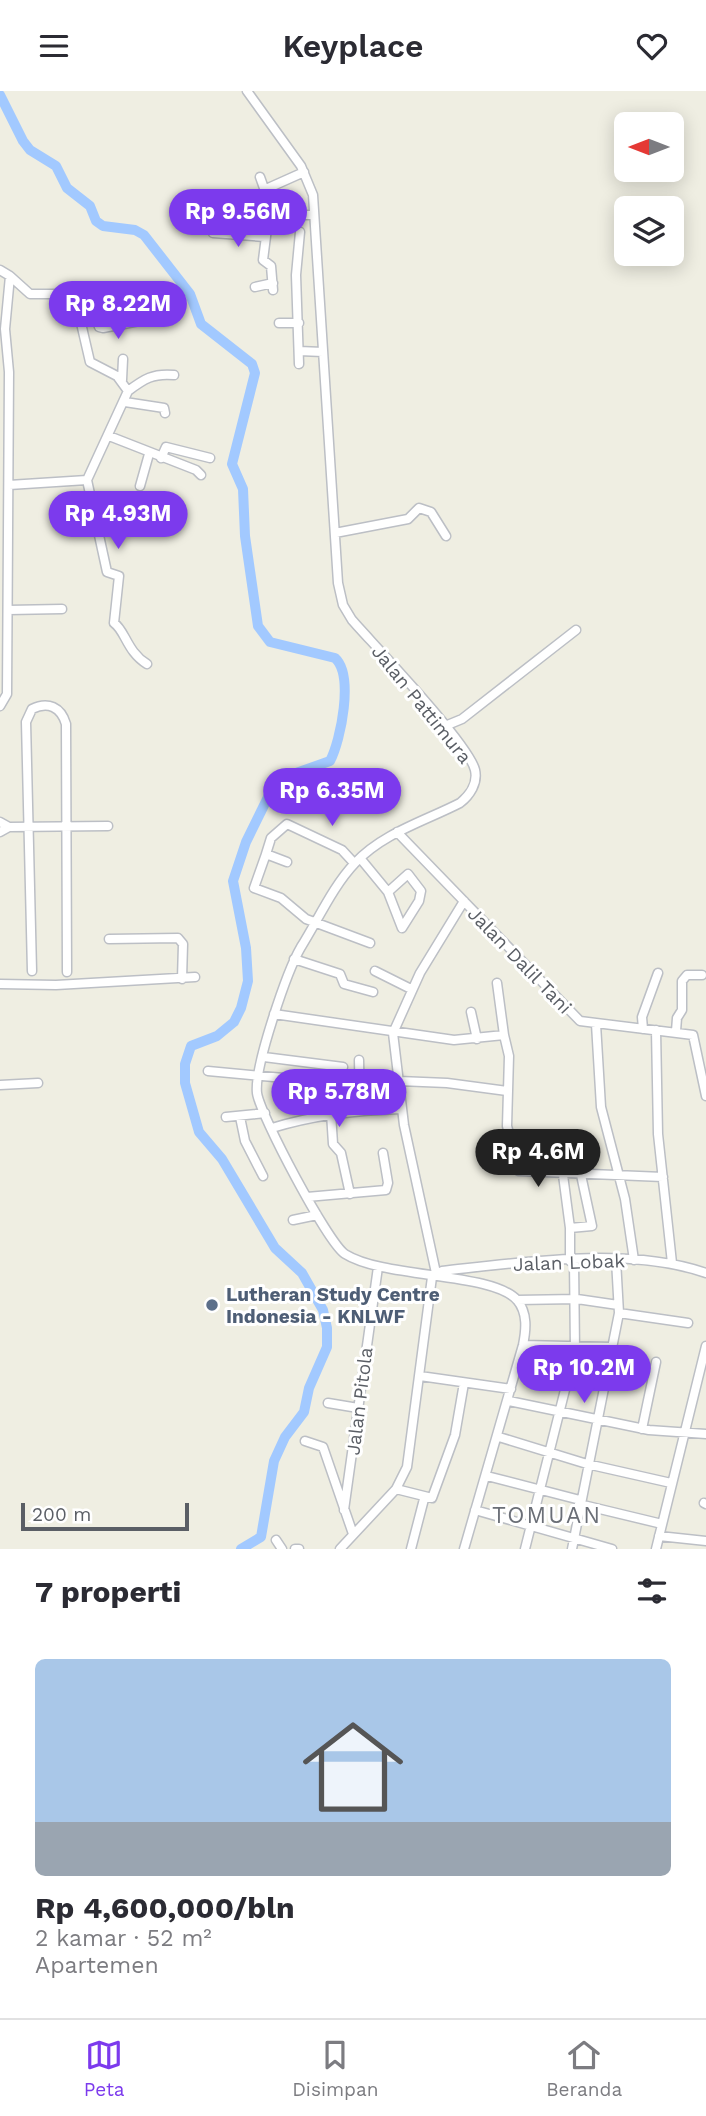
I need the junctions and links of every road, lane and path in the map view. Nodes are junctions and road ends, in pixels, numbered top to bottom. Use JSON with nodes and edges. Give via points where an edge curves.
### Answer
{"nodes":[{"id":1,"x":247,"y":91,"type":"edge"},
{"id":2,"x":304,"y":172,"type":"junction"},
{"id":3,"x":260,"y":177,"type":"dead end"},
{"id":4,"x":266,"y":189,"type":"junction"},
{"id":5,"x":294,"y":203,"type":"dead end"},
{"id":6,"x":314,"y":215,"type":"junction"},
{"id":7,"x":300,"y":232,"type":"dead end"},
{"id":8,"x":213,"y":233,"type":"dead end"},
{"id":9,"x":265,"y":237,"type":"junction"},
{"id":10,"x":0,"y":269,"type":"edge"},
{"id":11,"x":10,"y":276,"type":"junction"},
{"id":12,"x":255,"y":287,"type":"dead end"},
{"id":13,"x":80,"y":313,"type":"junction"},
{"id":14,"x":149,"y":322,"type":"dead end"},
{"id":15,"x":279,"y":323,"type":"dead end"},
{"id":16,"x":299,"y":323,"type":"junction"},
{"id":17,"x":299,"y":351,"type":"junction"},
{"id":18,"x":323,"y":352,"type":"junction"},
{"id":19,"x":123,"y":359,"type":"dead end"},
{"id":20,"x":299,"y":365,"type":"dead end"},
{"id":21,"x":174,"y":375,"type":"dead end"},
{"id":22,"x":122,"y":380,"type":"junction"},
{"id":23,"x":128,"y":391,"type":"junction"},
{"id":24,"x":125,"y":402,"type":"junction"},
{"id":25,"x":165,"y":413,"type":"dead end"},
{"id":26,"x":109,"y":436,"type":"junction"},
{"id":27,"x":149,"y":454,"type":"junction"},
{"id":28,"x":161,"y":459,"type":"junction"},
{"id":29,"x":210,"y":459,"type":"dead end"},
{"id":30,"x":201,"y":475,"type":"dead end"},
{"id":31,"x":87,"y":479,"type":"junction"},
{"id":32,"x":9,"y":485,"type":"junction"},
{"id":33,"x":140,"y":486,"type":"dead end"},
{"id":34,"x":335,"y":533,"type":"junction"},
{"id":35,"x":4,"y":534,"type":"edge"},
{"id":36,"x":446,"y":537,"type":"dead end"},
{"id":37,"x":62,"y":609,"type":"dead end"},
{"id":38,"x":8,"y":610,"type":"junction"},
{"id":39,"x":576,"y":630,"type":"dead end"},
{"id":40,"x":146,"y":664,"type":"dead end"},
{"id":41,"x":0,"y":706,"type":"edge"},
{"id":42,"x":446,"y":728,"type":"junction"},
{"id":43,"x":0,"y":822,"type":"edge"},
{"id":44,"x":70,"y":826,"type":"junction"},
{"id":45,"x":108,"y":826,"type":"dead end"},
{"id":46,"x":9,"y":827,"type":"junction"},
{"id":47,"x":29,"y":827,"type":"junction"},
{"id":48,"x":0,"y":832,"type":"edge"},
{"id":49,"x":397,"y":832,"type":"junction"},
{"id":50,"x":266,"y":854,"type":"junction"},
{"id":51,"x":357,"y":861,"type":"junction"},
{"id":52,"x":287,"y":862,"type":"dead end"},
{"id":53,"x":388,"y":892,"type":"junction"},
{"id":54,"x":464,"y":901,"type":"junction"},
{"id":55,"x":316,"y":923,"type":"junction"},
{"id":56,"x":109,"y":939,"type":"dead end"},
{"id":57,"x":370,"y":943,"type":"dead end"},
{"id":58,"x":294,"y":959,"type":"junction"},
{"id":59,"x":32,"y":971,"type":"dead end"},
{"id":60,"x":375,"y":971,"type":"dead end"},
{"id":61,"x":67,"y":972,"type":"dead end"},
{"id":62,"x":658,"y":973,"type":"dead end"},
{"id":63,"x":702,"y":975,"type":"dead end"},
{"id":64,"x":195,"y":977,"type":"dead end"},
{"id":65,"x":182,"y":979,"type":"junction"},
{"id":66,"x":497,"y":983,"type":"dead end"},
{"id":67,"x":0,"y":984,"type":"edge"},
{"id":68,"x":411,"y":989,"type":"junction"},
{"id":69,"x":373,"y":992,"type":"dead end"},
{"id":70,"x":471,"y":1012,"type":"dead end"},
{"id":71,"x":274,"y":1014,"type":"junction"},
{"id":72,"x":596,"y":1024,"type":"junction"},
{"id":73,"x":643,"y":1029,"type":"junction"},
{"id":74,"x":656,"y":1030,"type":"junction"},
{"id":75,"x":676,"y":1031,"type":"junction"},
{"id":76,"x":393,"y":1033,"type":"junction"},
{"id":77,"x":504,"y":1035,"type":"junction"},
{"id":78,"x":477,"y":1039,"type":"junction"},
{"id":79,"x":706,"y":1042,"type":"edge"},
{"id":80,"x":696,"y":1043,"type":"junction"},
{"id":81,"x":264,"y":1057,"type":"junction"},
{"id":82,"x":359,"y":1060,"type":"dead end"},
{"id":83,"x":343,"y":1067,"type":"dead end"},
{"id":84,"x":208,"y":1071,"type":"dead end"},
{"id":85,"x":260,"y":1074,"type":"junction"},
{"id":86,"x":399,"y":1081,"type":"junction"},
{"id":87,"x":329,"y":1082,"type":"junction"},
{"id":88,"x":38,"y":1083,"type":"dead end"},
{"id":89,"x":0,"y":1085,"type":"edge"},
{"id":90,"x":360,"y":1086,"type":"junction"},
{"id":91,"x":506,"y":1091,"type":"junction"},
{"id":92,"x":706,"y":1095,"type":"edge"},
{"id":93,"x":402,"y":1109,"type":"junction"},
{"id":94,"x":360,"y":1110,"type":"junction"},
{"id":95,"x":265,"y":1112,"type":"junction"},
{"id":96,"x":330,"y":1116,"type":"junction"},
{"id":97,"x":226,"y":1117,"type":"dead end"},
{"id":98,"x":240,"y":1117,"type":"junction"},
{"id":99,"x":272,"y":1128,"type":"junction"},
{"id":100,"x":383,"y":1153,"type":"dead end"},
{"id":101,"x":563,"y":1175,"type":"junction"},
{"id":102,"x":581,"y":1175,"type":"junction"},
{"id":103,"x":263,"y":1176,"type":"dead end"},
{"id":104,"x":618,"y":1176,"type":"junction"},
{"id":105,"x":663,"y":1177,"type":"junction"},
{"id":106,"x":350,"y":1194,"type":"junction"},
{"id":107,"x":307,"y":1197,"type":"junction"},
{"id":108,"x":317,"y":1215,"type":"junction"},
{"id":109,"x":293,"y":1220,"type":"dead end"},
{"id":110,"x":570,"y":1228,"type":"junction"},
{"id":111,"x":616,"y":1260,"type":"junction"},
{"id":112,"x":634,"y":1260,"type":"junction"},
{"id":113,"x":572,"y":1261,"type":"junction"},
{"id":114,"x":672,"y":1263,"type":"junction"},
{"id":115,"x":378,"y":1267,"type":"junction"},
{"id":116,"x":706,"y":1273,"type":"edge"},
{"id":117,"x":434,"y":1275,"type":"junction"},
{"id":118,"x":577,"y":1299,"type":"junction"},
{"id":119,"x":517,"y":1300,"type":"junction"},
{"id":120,"x":619,"y":1309,"type":"junction"},
{"id":121,"x":688,"y":1323,"type":"dead end"},
{"id":122,"x":523,"y":1345,"type":"junction"},
{"id":123,"x":706,"y":1346,"type":"edge"},
{"id":124,"x":576,"y":1347,"type":"junction"},
{"id":125,"x":611,"y":1347,"type":"junction"},
{"id":126,"x":656,"y":1362,"type":"dead end"},
{"id":127,"x":420,"y":1376,"type":"junction"},
{"id":128,"x":464,"y":1383,"type":"junction"},
{"id":129,"x":511,"y":1389,"type":"junction"},
{"id":130,"x":509,"y":1401,"type":"junction"},
{"id":131,"x":328,"y":1403,"type":"dead end"},
{"id":132,"x":358,"y":1408,"type":"junction"},
{"id":133,"x":562,"y":1412,"type":"junction"},
{"id":134,"x":596,"y":1419,"type":"junction"},
{"id":135,"x":642,"y":1429,"type":"junction"},
{"id":136,"x":684,"y":1434,"type":"junction"},
{"id":137,"x":706,"y":1434,"type":"edge"},
{"id":138,"x":499,"y":1437,"type":"junction"},
{"id":139,"x":305,"y":1441,"type":"dead end"},
{"id":140,"x":551,"y":1453,"type":"junction"},
{"id":141,"x":587,"y":1464,"type":"junction"},
{"id":142,"x":487,"y":1476,"type":"junction"},
{"id":143,"x":671,"y":1483,"type":"junction"},
{"id":144,"x":396,"y":1489,"type":"junction"},
{"id":145,"x":541,"y":1491,"type":"junction"},
{"id":146,"x":424,"y":1499,"type":"junction"},
{"id":147,"x":579,"y":1502,"type":"junction"},
{"id":148,"x":344,"y":1510,"type":"junction"},
{"id":149,"x":475,"y":1510,"type":"junction"},
{"id":150,"x":662,"y":1524,"type":"junction"},
{"id":151,"x":532,"y":1527,"type":"junction"},
{"id":152,"x":353,"y":1534,"type":"junction"},
{"id":153,"x":659,"y":1536,"type":"junction"},
{"id":154,"x":572,"y":1538,"type":"junction"},
{"id":155,"x":276,"y":1540,"type":"dead end"},
{"id":156,"x":706,"y":1541,"type":"edge"},
{"id":157,"x":282,"y":1549,"type":"edge"},
{"id":158,"x":340,"y":1549,"type":"edge"},
{"id":159,"x":411,"y":1549,"type":"edge"},
{"id":160,"x":464,"y":1549,"type":"edge"},
{"id":161,"x":526,"y":1549,"type":"edge"},
{"id":162,"x":572,"y":1549,"type":"edge"},
{"id":163,"x":612,"y":1549,"type":"edge"},
{"id":164,"x":656,"y":1549,"type":"edge"}],
"edges":[{"from":1,"to":2,"type":"street","name":"Jalan Pattimura"},
{"from":2,"to":4,"type":"street"},
{"from":2,"to":6,"type":"street","name":"Jalan Pattimura"},
{"from":3,"to":4,"type":"street"},
{"from":4,"to":9,"type":"street","via":[[270,205]]},
{"from":5,"to":6,"type":"street","via":[[300,215]]},
{"from":6,"to":18,"type":"street","name":"Jalan Pattimura"},
{"from":7,"to":16,"type":"street","via":[[296,275]]},
{"from":8,"to":9,"type":"street"},
{"from":9,"to":12,"type":"street","via":[[263,261],[271,266],[273,287]]},
{"from":10,"to":11,"type":"street"},
{"from":11,"to":13,"type":"street","via":[[30,294],[72,295]]},
{"from":11,"to":32,"type":"street","via":[[5,329]]},
{"from":13,"to":14,"type":"street","via":[[93,307],[100,328]]},
{"from":13,"to":22,"type":"street","via":[[90,362]]},
{"from":15,"to":16,"type":"street"},
{"from":16,"to":17,"type":"street"},
{"from":17,"to":18,"type":"street"},
{"from":17,"to":20,"type":"street"},
{"from":18,"to":34,"type":"street","name":"Jalan Pattimura"},
{"from":19,"to":22,"type":"street"},
{"from":21,"to":23,"type":"street","via":[[148,376]]},
{"from":22,"to":23,"type":"street"},
{"from":23,"to":24,"type":"street"},
{"from":24,"to":25,"type":"street","via":[[164,408]]},
{"from":24,"to":26,"type":"street"},
{"from":26,"to":27,"type":"street"},
{"from":26,"to":31,"type":"street"},
{"from":27,"to":28,"type":"street"},
{"from":27,"to":33,"type":"street"},
{"from":28,"to":29,"type":"street","via":[[166,447]]},
{"from":28,"to":30,"type":"street"},
{"from":31,"to":32,"type":"street"},
{"from":31,"to":40,"type":"street","via":[[107,571],[118,576],[117,625],[131,651]]},
{"from":32,"to":35,"type":"street"},
{"from":34,"to":36,"type":"street","via":[[408,519],[419,508],[431,512]]},
{"from":34,"to":42,"type":"street","name":"Jalan Pattimura","via":[[343,605]]},
{"from":35,"to":38,"type":"street"},
{"from":37,"to":38,"type":"street"},
{"from":38,"to":41,"type":"street","via":[[7,694]]},
{"from":39,"to":42,"type":"street"},
{"from":42,"to":49,"type":"street","name":"Jalan Pattimura","via":[[475,769],[474,786],[460,803]]},
{"from":43,"to":46,"type":"street"},
{"from":44,"to":45,"type":"street"},
{"from":44,"to":47,"type":"street"},
{"from":44,"to":47,"type":"street","via":[[66,724],[58,709],[46,704],[32,709],[26,722]]},
{"from":44,"to":61,"type":"street"},
{"from":46,"to":47,"type":"street"},
{"from":46,"to":48,"type":"street"},
{"from":47,"to":59,"type":"street"},
{"from":49,"to":51,"type":"street","name":"Jalan Pattimura"},
{"from":49,"to":54,"type":"street","name":"Jalan Dalil Tani"},
{"from":50,"to":51,"type":"street","via":[[271,838],[287,824]]},
{"from":50,"to":52,"type":"street"},
{"from":50,"to":55,"type":"street","via":[[254,888],[281,898]]},
{"from":51,"to":53,"type":"street"},
{"from":51,"to":55,"type":"street","name":"Jalan Pattimura"},
{"from":53,"to":53,"type":"street","via":[[397,923],[402,929],[421,891],[408,874]]},
{"from":54,"to":68,"type":"street"},
{"from":54,"to":72,"type":"street","name":"Jalan Dalil Tani","via":[[576,1018]]},
{"from":55,"to":57,"type":"street"},
{"from":55,"to":58,"type":"street","name":"Jalan Pattimura"},
{"from":56,"to":65,"type":"street","via":[[178,938],[183,944]]},
{"from":58,"to":69,"type":"street","via":[[340,974],[344,984]]},
{"from":58,"to":71,"type":"street","name":"Jalan Pattimura"},
{"from":60,"to":68,"type":"street"},
{"from":62,"to":73,"type":"street","via":[[642,1017]]},
{"from":63,"to":75,"type":"street","via":[[687,975],[682,981]]},
{"from":64,"to":65,"type":"street"},
{"from":65,"to":67,"type":"street"},
{"from":66,"to":77,"type":"street"},
{"from":68,"to":76,"type":"street"},
{"from":70,"to":78,"type":"street"},
{"from":71,"to":76,"type":"street"},
{"from":71,"to":81,"type":"street","name":"Jalan Pattimura"},
{"from":72,"to":73,"type":"street","name":"Jalan Dalil Tani"},
{"from":72,"to":104,"type":"street","via":[[599,1095]]},
{"from":73,"to":74,"type":"street","name":"Jalan Dalil Tani"},
{"from":74,"to":75,"type":"street","name":"Jalan Dalil Tani"},
{"from":74,"to":105,"type":"street"},
{"from":75,"to":80,"type":"street","name":"Jalan Dalil Tani","via":[[690,1033]]},
{"from":76,"to":78,"type":"street"},
{"from":76,"to":86,"type":"street"},
{"from":77,"to":78,"type":"street"},
{"from":77,"to":91,"type":"street","via":[[509,1056]]},
{"from":79,"to":80,"type":"street"},
{"from":80,"to":92,"type":"street"},
{"from":81,"to":83,"type":"street"},
{"from":81,"to":85,"type":"street","name":"Jalan Pattimura"},
{"from":82,"to":90,"type":"street"},
{"from":84,"to":85,"type":"street"},
{"from":85,"to":87,"type":"street"},
{"from":85,"to":95,"type":"street","name":"Jalan Pattimura","via":[[257,1094]]},
{"from":86,"to":91,"type":"street"},
{"from":86,"to":93,"type":"street"},
{"from":87,"to":90,"type":"street"},
{"from":87,"to":96,"type":"street"},
{"from":88,"to":89,"type":"street"},
{"from":90,"to":94,"type":"street"},
{"from":91,"to":101,"type":"street","via":[[508,1126],[519,1171]]},
{"from":93,"to":94,"type":"street"},
{"from":93,"to":117,"type":"street"},
{"from":94,"to":96,"type":"street"},
{"from":95,"to":98,"type":"street"},
{"from":95,"to":99,"type":"street","name":"Jalan Pattimura"},
{"from":96,"to":99,"type":"street"},
{"from":96,"to":106,"type":"street","via":[[334,1146],[341,1153]]},
{"from":97,"to":98,"type":"street"},
{"from":98,"to":103,"type":"street"},
{"from":99,"to":107,"type":"street","name":"Jalan Pattimura"},
{"from":100,"to":106,"type":"street","via":[[386,1190]]},
{"from":101,"to":102,"type":"street"},
{"from":101,"to":110,"type":"street"},
{"from":102,"to":104,"type":"street"},
{"from":102,"to":110,"type":"street","via":[[592,1226]]},
{"from":104,"to":105,"type":"street"},
{"from":104,"to":112,"type":"street"},
{"from":105,"to":114,"type":"street"},
{"from":106,"to":107,"type":"street"},
{"from":107,"to":108,"type":"street","name":"Jalan Pattimura"},
{"from":108,"to":109,"type":"street"},
{"from":108,"to":115,"type":"street","name":"Jalan Pattimura","via":[[336,1247]]},
{"from":110,"to":113,"type":"street"},
{"from":111,"to":112,"type":"street","name":"Jalan Lobak"},
{"from":111,"to":113,"type":"street","name":"Jalan Lobak"},
{"from":111,"to":120,"type":"street"},
{"from":112,"to":114,"type":"street","name":"Jalan Lobak"},
{"from":113,"to":117,"type":"street","name":"Jalan Lobak","via":[[505,1264]]},
{"from":113,"to":118,"type":"street"},
{"from":114,"to":116,"type":"street","name":"Jalan Lobak"},
{"from":115,"to":117,"type":"street","name":"Jalan Pattimura"},
{"from":115,"to":132,"type":"street","name":"Jalan Pitola"},
{"from":117,"to":119,"type":"street","name":"Jalan Pattimura","via":[[493,1286]]},
{"from":117,"to":127,"type":"street"},
{"from":118,"to":119,"type":"street"},
{"from":118,"to":120,"type":"street"},
{"from":118,"to":124,"type":"street"},
{"from":119,"to":122,"type":"street","via":[[526,1320]]},
{"from":120,"to":121,"type":"street"},
{"from":120,"to":125,"type":"street"},
{"from":122,"to":124,"type":"street"},
{"from":122,"to":129,"type":"street"},
{"from":123,"to":136,"type":"street"},
{"from":124,"to":125,"type":"street"},
{"from":124,"to":133,"type":"street"},
{"from":125,"to":134,"type":"street"},
{"from":126,"to":135,"type":"street"},
{"from":127,"to":128,"type":"street"},
{"from":127,"to":144,"type":"street","via":[[407,1467]]},
{"from":128,"to":129,"type":"street"},
{"from":128,"to":146,"type":"street","via":[[455,1435],[432,1498]]},
{"from":129,"to":130,"type":"street"},
{"from":130,"to":133,"type":"street"},
{"from":130,"to":138,"type":"street"},
{"from":131,"to":132,"type":"street"},
{"from":132,"to":148,"type":"street","name":"Jalan Pitola"},
{"from":133,"to":134,"type":"street"},
{"from":133,"to":140,"type":"street"},
{"from":134,"to":135,"type":"street"},
{"from":134,"to":141,"type":"street"},
{"from":135,"to":136,"type":"street"},
{"from":136,"to":137,"type":"street"},
{"from":136,"to":143,"type":"street"},
{"from":138,"to":140,"type":"street"},
{"from":138,"to":142,"type":"street"},
{"from":139,"to":148,"type":"street","via":[[323,1447]]},
{"from":140,"to":141,"type":"street"},
{"from":140,"to":145,"type":"street"},
{"from":141,"to":143,"type":"street"},
{"from":141,"to":147,"type":"street"},
{"from":142,"to":145,"type":"street"},
{"from":142,"to":149,"type":"street"},
{"from":143,"to":150,"type":"street"},
{"from":144,"to":146,"type":"street"},
{"from":144,"to":152,"type":"street"},
{"from":145,"to":147,"type":"street"},
{"from":145,"to":151,"type":"street"},
{"from":146,"to":159,"type":"street"},
{"from":147,"to":150,"type":"street"},
{"from":147,"to":154,"type":"street"},
{"from":148,"to":152,"type":"street","name":"Jalan Pitola"},
{"from":149,"to":151,"type":"street"},
{"from":149,"to":160,"type":"street"},
{"from":150,"to":153,"type":"street"},
{"from":151,"to":154,"type":"street"},
{"from":151,"to":161,"type":"street"},
{"from":152,"to":158,"type":"street"},
{"from":153,"to":156,"type":"street"},
{"from":153,"to":164,"type":"street"},
{"from":154,"to":162,"type":"street"},
{"from":154,"to":163,"type":"street"},
{"from":155,"to":157,"type":"street"}]}
